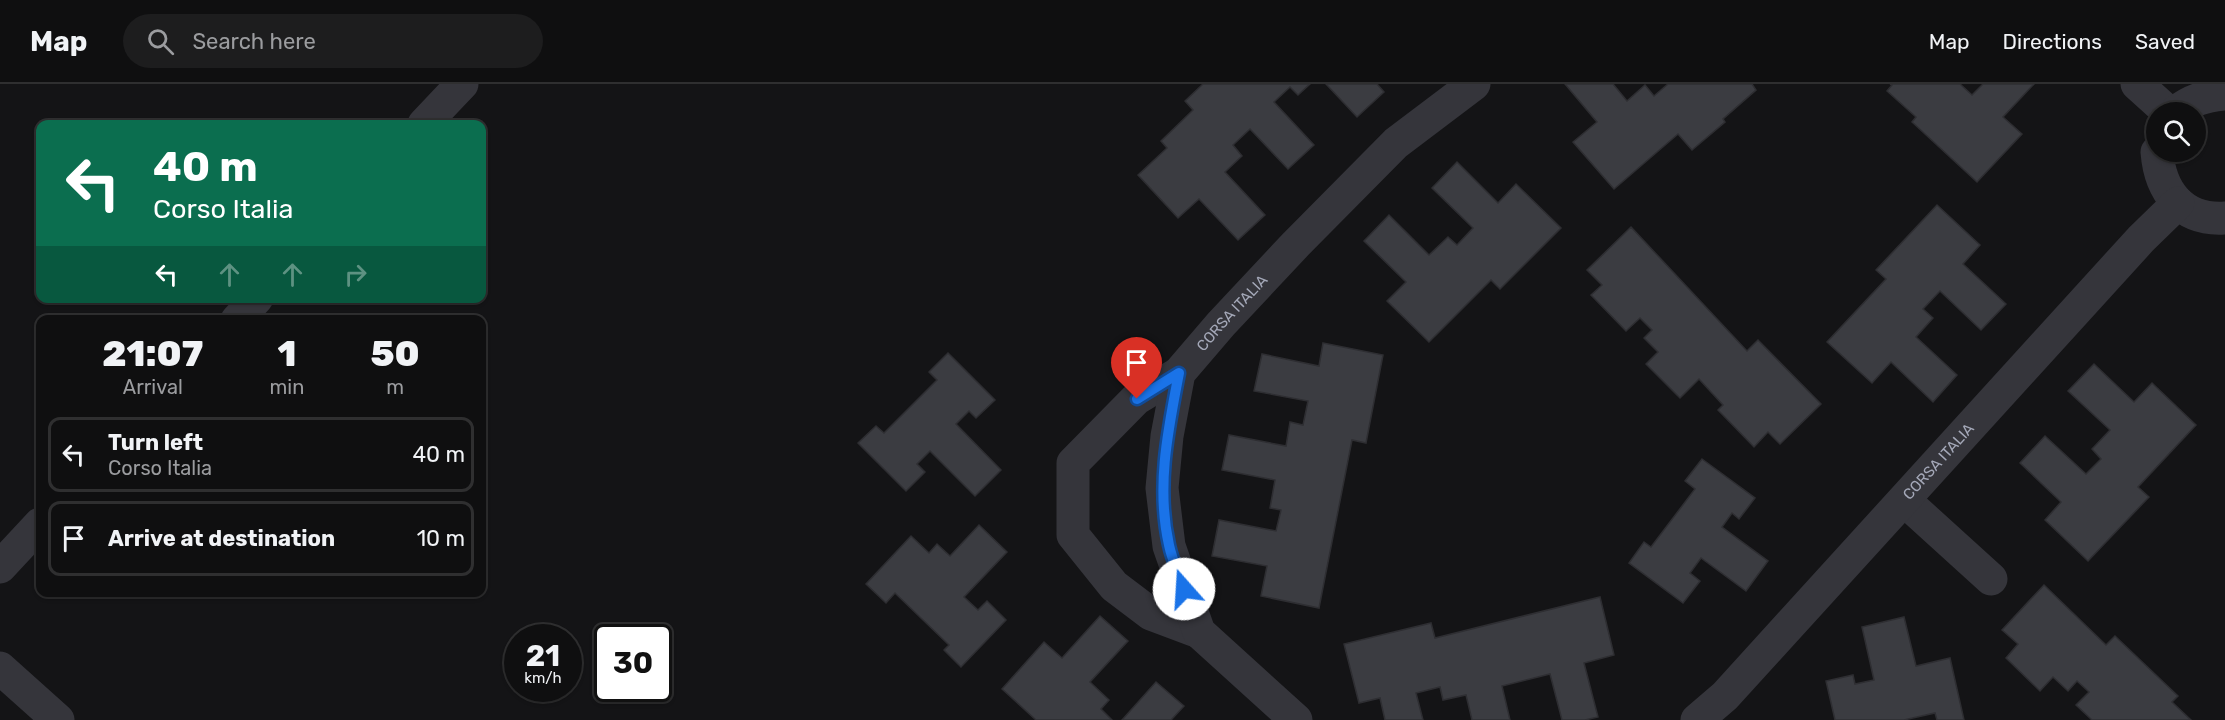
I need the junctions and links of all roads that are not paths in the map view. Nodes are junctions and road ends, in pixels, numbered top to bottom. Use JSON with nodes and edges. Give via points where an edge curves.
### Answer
{"nodes":[{"id":1,"x":462,"y":84,"type":"edge"},
{"id":2,"x":1474,"y":84,"type":"edge"},
{"id":3,"x":2137,"y":84,"type":"edge"},
{"id":4,"x":2225,"y":94,"type":"edge"},
{"id":5,"x":2157,"y":102,"type":"edge"},
{"id":6,"x":2190,"y":102,"type":"edge"},
{"id":7,"x":428,"y":120,"type":"edge"},
{"id":8,"x":2158,"y":162,"type":"edge"},
{"id":9,"x":2178,"y":203,"type":"junction"},
{"id":10,"x":2225,"y":218,"type":"edge"},
{"id":11,"x":252,"y":303,"type":"edge"},
{"id":12,"x":242,"y":315,"type":"edge"},
{"id":13,"x":1179,"y":373,"type":"junction"},
{"id":14,"x":1904,"y":500,"type":"junction"},
{"id":15,"x":36,"y":528,"type":"edge"},
{"id":16,"x":0,"y":567,"type":"edge"},
{"id":17,"x":1991,"y":579,"type":"dead end"},
{"id":18,"x":1199,"y":632,"type":"junction"},
{"id":19,"x":0,"y":668,"type":"edge"},
{"id":20,"x":58,"y":720,"type":"edge"},
{"id":21,"x":1296,"y":720,"type":"edge"},
{"id":22,"x":1697,"y":720,"type":"edge"}],
"edges":[{"from":1,"to":7,"type":"street"},
{"from":2,"to":13,"type":"street","name":"CORSA ITALIA","via":[[1396,143],[1296,244]]},
{"from":3,"to":5,"type":"street"},
{"from":4,"to":6,"type":"street"},
{"from":8,"to":9,"type":"street","via":[[2166,188]]},
{"from":9,"to":10,"type":"street","via":[[2194,213]]},
{"from":9,"to":14,"type":"street","name":"CORSA ITALIA"},
{"from":11,"to":12,"type":"street"},
{"from":13,"to":18,"type":"street","name":"CORSA ITALIA","via":[[1167,436],[1163,507],[1169,546]]},
{"from":13,"to":18,"type":"street","via":[[1137,399],[1073,463],[1073,535],[1114,586],[1151,614]]},
{"from":14,"to":17,"type":"street"},
{"from":14,"to":22,"type":"street","name":"CORSA ITALIA","via":[[1725,696]]},
{"from":15,"to":16,"type":"street"},
{"from":18,"to":21,"type":"street","name":"CORSA ITALIA"},
{"from":19,"to":20,"type":"street"}]}
